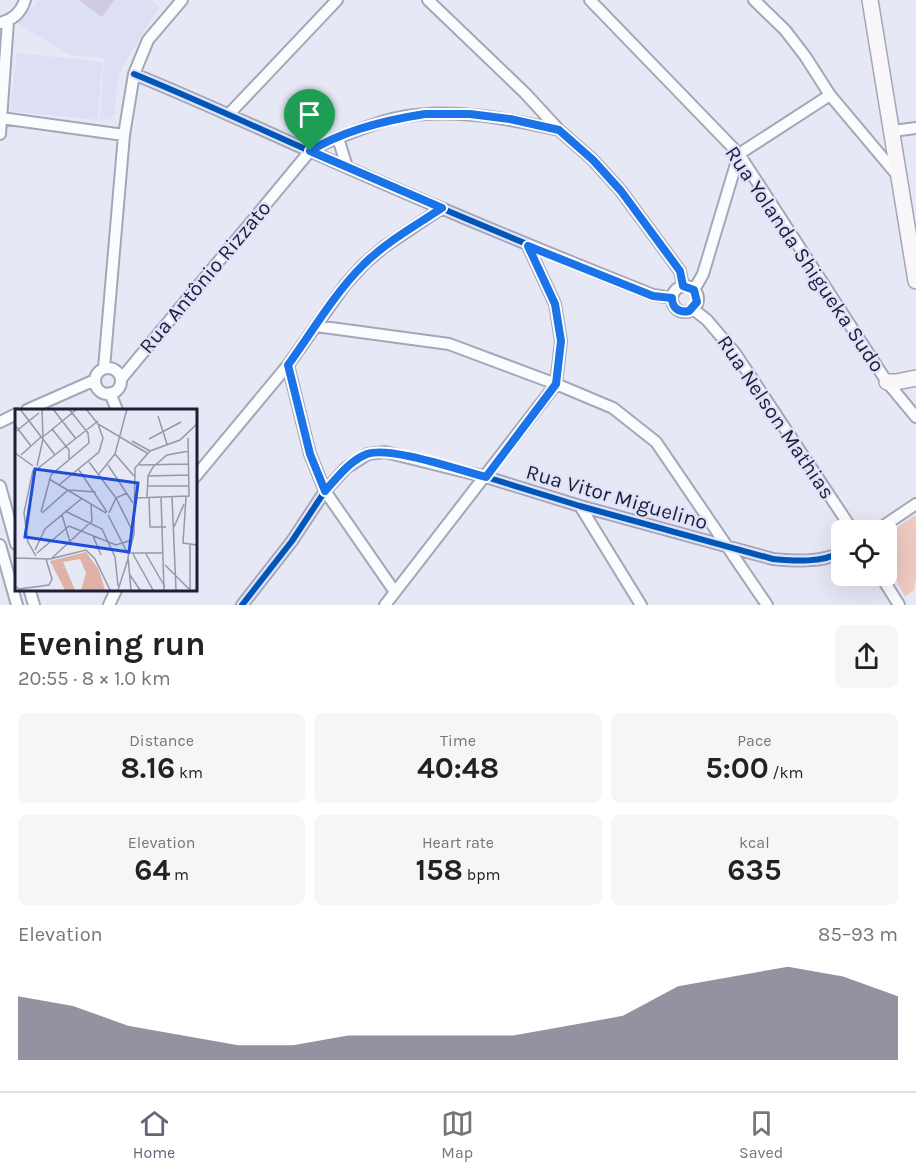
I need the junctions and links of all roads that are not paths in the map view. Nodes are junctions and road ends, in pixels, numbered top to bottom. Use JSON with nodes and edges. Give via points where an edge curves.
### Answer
{"nodes":[{"id":1,"x":25,"y":0,"type":"edge"},
{"id":2,"x":182,"y":0,"type":"edge"},
{"id":3,"x":338,"y":0,"type":"edge"},
{"id":4,"x":428,"y":0,"type":"edge"},
{"id":5,"x":590,"y":0,"type":"edge"},
{"id":6,"x":754,"y":0,"type":"edge"},
{"id":7,"x":870,"y":0,"type":"edge"},
{"id":8,"x":4,"y":22,"type":"edge"},
{"id":9,"x":134,"y":74,"type":"junction"},
{"id":10,"x":830,"y":94,"type":"junction"},
{"id":11,"x":230,"y":113,"type":"junction"},
{"id":12,"x":1,"y":117,"type":"edge"},
{"id":13,"x":916,"y":128,"type":"edge"},
{"id":14,"x":559,"y":130,"type":"junction"},
{"id":15,"x":0,"y":131,"type":"edge"},
{"id":16,"x":892,"y":131,"type":"junction"},
{"id":17,"x":124,"y":135,"type":"junction"},
{"id":18,"x":338,"y":138,"type":"junction"},
{"id":19,"x":310,"y":151,"type":"junction"},
{"id":20,"x":739,"y":154,"type":"junction"},
{"id":21,"x":347,"y":167,"type":"junction"},
{"id":22,"x":900,"y":178,"type":"junction"},
{"id":23,"x":442,"y":208,"type":"junction"},
{"id":24,"x":528,"y":246,"type":"junction"},
{"id":25,"x":916,"y":281,"type":"edge"},
{"id":26,"x":683,"y":286,"type":"junction"},
{"id":27,"x":694,"y":290,"type":"junction"},
{"id":28,"x":672,"y":298,"type":"junction"},
{"id":29,"x":693,"y":309,"type":"junction"},
{"id":30,"x":316,"y":326,"type":"junction"},
{"id":31,"x":288,"y":365,"type":"junction"},
{"id":32,"x":104,"y":368,"type":"junction"},
{"id":33,"x":916,"y":378,"type":"edge"},
{"id":34,"x":121,"y":379,"type":"junction"},
{"id":35,"x":95,"y":381,"type":"junction"},
{"id":36,"x":887,"y":382,"type":"junction"},
{"id":37,"x":556,"y":384,"type":"junction"},
{"id":38,"x":110,"y":393,"type":"junction"},
{"id":39,"x":29,"y":409,"type":"edge"},
{"id":40,"x":117,"y":409,"type":"edge"},
{"id":41,"x":15,"y":414,"type":"edge"},
{"id":42,"x":916,"y":417,"type":"edge"},
{"id":43,"x":0,"y":422,"type":"edge"},
{"id":44,"x":196,"y":476,"type":"edge"},
{"id":45,"x":486,"y":477,"type":"junction"},
{"id":46,"x":0,"y":486,"type":"edge"},
{"id":47,"x":325,"y":491,"type":"junction"},
{"id":48,"x":916,"y":504,"type":"edge"},
{"id":49,"x":580,"y":506,"type":"junction"},
{"id":50,"x":4,"y":519,"type":"edge"},
{"id":51,"x":846,"y":520,"type":"edge"},
{"id":52,"x":892,"y":520,"type":"edge"},
{"id":53,"x":15,"y":542,"type":"edge"},
{"id":54,"x":0,"y":545,"type":"edge"},
{"id":55,"x":726,"y":545,"type":"junction"},
{"id":56,"x":831,"y":555,"type":"edge"},
{"id":57,"x":887,"y":586,"type":"edge"},
{"id":58,"x":30,"y":590,"type":"edge"},
{"id":59,"x":116,"y":590,"type":"edge"},
{"id":60,"x":395,"y":592,"type":"junction"},
{"id":61,"x":17,"y":605,"type":"edge"},
{"id":62,"x":34,"y":605,"type":"edge"},
{"id":63,"x":109,"y":605,"type":"edge"},
{"id":64,"x":242,"y":605,"type":"edge"},
{"id":65,"x":384,"y":605,"type":"edge"},
{"id":66,"x":641,"y":605,"type":"edge"},
{"id":67,"x":767,"y":605,"type":"edge"},
{"id":68,"x":899,"y":605,"type":"edge"}],
"edges":[{"from":1,"to":8,"type":"street","via":[[16,16]]},
{"from":2,"to":9,"type":"street","via":[[148,40]]},
{"from":3,"to":11,"type":"street"},
{"from":4,"to":14,"type":"street"},
{"from":5,"to":20,"type":"street","name":"Rua Yolanda Shigueka Sudo"},
{"from":6,"to":10,"type":"street","via":[[784,30]]},
{"from":7,"to":16,"type":"main road"},
{"from":8,"to":12,"type":"street"},
{"from":9,"to":11,"type":"street"},
{"from":9,"to":17,"type":"street"},
{"from":10,"to":20,"type":"street"},
{"from":10,"to":22,"type":"street"},
{"from":11,"to":19,"type":"street"},
{"from":12,"to":15,"type":"street"},
{"from":12,"to":17,"type":"street"},
{"from":13,"to":16,"type":"street"},
{"from":14,"to":18,"type":"street","name":"Rua Antônio Rizzato","via":[[470,114],[425,114],[394,119]]},
{"from":14,"to":26,"type":"street","via":[[621,191],[680,271]]},
{"from":16,"to":22,"type":"main road"},
{"from":17,"to":32,"type":"street"},
{"from":18,"to":19,"type":"street","name":"Rua Antônio Rizzato"},
{"from":18,"to":21,"type":"street"},
{"from":19,"to":21,"type":"street"},
{"from":19,"to":34,"type":"street","name":"Rua Antônio Rizzato"},
{"from":20,"to":27,"type":"street","via":[[703,274]]},
{"from":20,"to":36,"type":"street","name":"Rua Yolanda Shigueka Sudo"},
{"from":21,"to":23,"type":"street"},
{"from":22,"to":25,"type":"main road"},
{"from":23,"to":24,"type":"street"},
{"from":23,"to":30,"type":"street","via":[[364,264]]},
{"from":24,"to":28,"type":"street","via":[[653,296]]},
{"from":24,"to":37,"type":"street","via":[[555,304],[561,341]]},
{"from":26,"to":27,"type":"street"},
{"from":26,"to":28,"type":"street","via":[[675,290]]},
{"from":27,"to":29,"type":"street","via":[[698,298]]},
{"from":28,"to":29,"type":"street","via":[[680,311]]},
{"from":29,"to":51,"type":"street","name":"Rua Nelson Mathias","via":[[735,353]]},
{"from":30,"to":31,"type":"street"},
{"from":30,"to":37,"type":"street","via":[[449,344]]},
{"from":31,"to":44,"type":"street"},
{"from":31,"to":47,"type":"street","via":[[310,454]]},
{"from":32,"to":34,"type":"street","via":[[115,370]]},
{"from":32,"to":35,"type":"street"},
{"from":33,"to":36,"type":"main road"},
{"from":34,"to":38,"type":"street","via":[[117,390]]},
{"from":35,"to":38,"type":"street","via":[[99,389]]},
{"from":35,"to":39,"type":"street"},
{"from":36,"to":42,"type":"street","name":"Rua Yolanda Shigueka Sudo"},
{"from":37,"to":45,"type":"street"},
{"from":37,"to":55,"type":"street","via":[[613,408],[656,441]]},
{"from":38,"to":40,"type":"street"},
{"from":41,"to":43,"type":"street"},
{"from":45,"to":47,"type":"street","name":"Rua Vitor Miguelino","via":[[385,452],[360,458]]},
{"from":45,"to":49,"type":"street","name":"Rua Vitor Miguelino"},
{"from":45,"to":60,"type":"street"},
{"from":46,"to":50,"type":"street"},
{"from":47,"to":60,"type":"street"},
{"from":47,"to":64,"type":"street","name":"Rua Vitor Miguelino"},
{"from":48,"to":52,"type":"street"},
{"from":49,"to":55,"type":"street","name":"Rua Vitor Miguelino"},
{"from":49,"to":66,"type":"street"},
{"from":50,"to":53,"type":"street"},
{"from":54,"to":61,"type":"street"},
{"from":55,"to":56,"type":"street","name":"Rua Vitor Miguelino","via":[[773,559],[796,561]]},
{"from":55,"to":67,"type":"street"},
{"from":57,"to":68,"type":"street"},
{"from":58,"to":62,"type":"street"},
{"from":59,"to":63,"type":"street"},
{"from":60,"to":65,"type":"street"}]}
